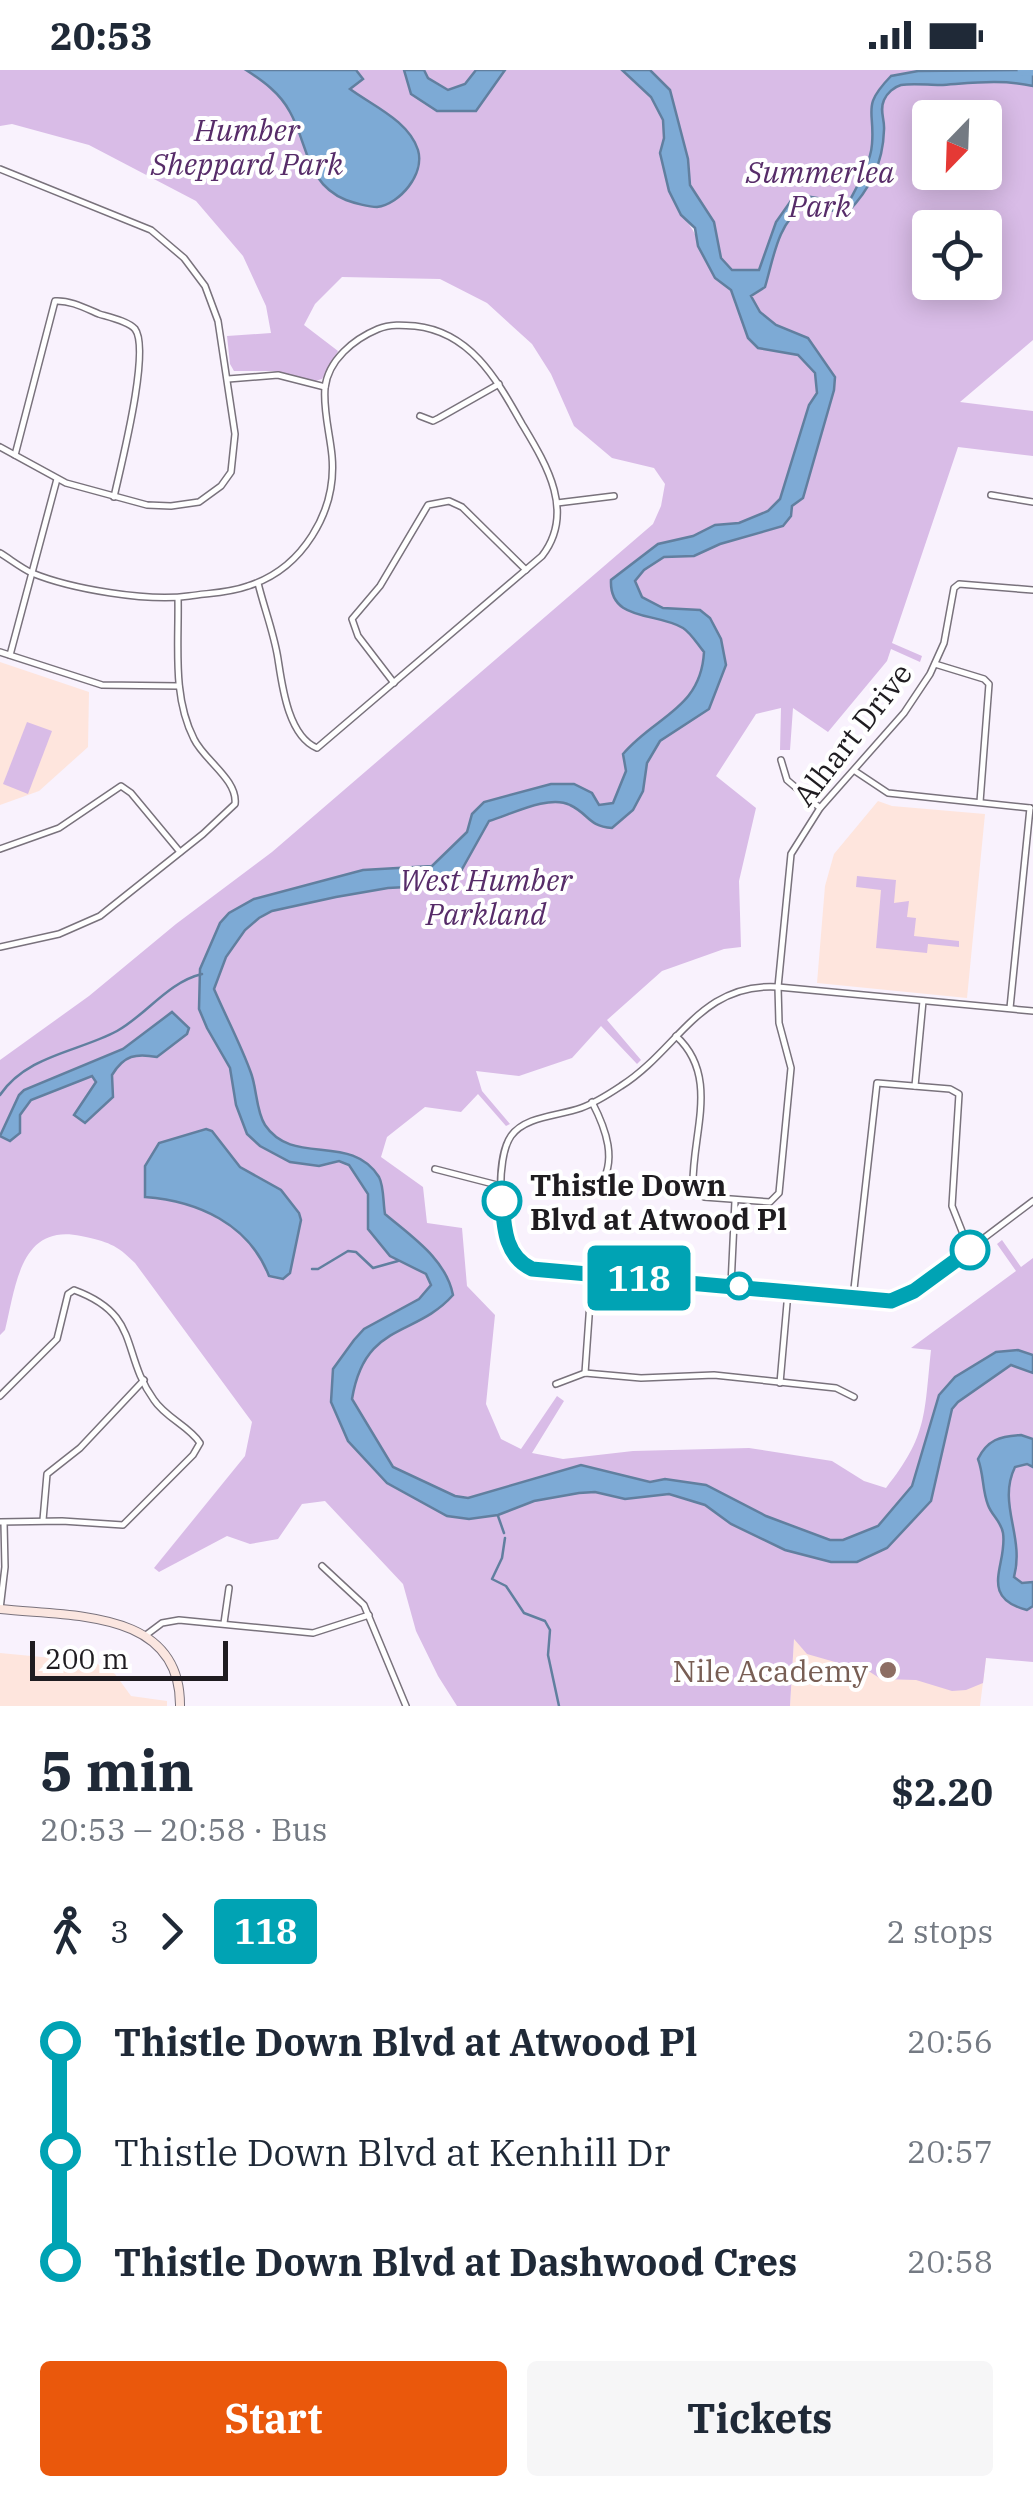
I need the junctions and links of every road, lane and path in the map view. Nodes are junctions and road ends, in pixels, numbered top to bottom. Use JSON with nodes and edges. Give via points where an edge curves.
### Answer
{"nodes":[{"id":1,"x":0,"y":169,"type":"edge"},
{"id":2,"x":228,"y":378,"type":"junction"},
{"id":3,"x":499,"y":384,"type":"junction"},
{"id":4,"x":325,"y":386,"type":"junction"},
{"id":5,"x":420,"y":416,"type":"dead end"},
{"id":6,"x":0,"y":447,"type":"edge"},
{"id":7,"x":15,"y":455,"type":"junction"},
{"id":8,"x":57,"y":479,"type":"junction"},
{"id":9,"x":991,"y":495,"type":"dead end"},
{"id":10,"x":614,"y":496,"type":"dead end"},
{"id":11,"x":114,"y":497,"type":"junction"},
{"id":12,"x":1033,"y":502,"type":"edge"},
{"id":13,"x":557,"y":503,"type":"junction"},
{"id":14,"x":0,"y":553,"type":"edge"},
{"id":15,"x":526,"y":570,"type":"junction"},
{"id":16,"x":32,"y":572,"type":"junction"},
{"id":17,"x":258,"y":583,"type":"junction"},
{"id":18,"x":1033,"y":590,"type":"edge"},
{"id":19,"x":178,"y":598,"type":"junction"},
{"id":20,"x":0,"y":652,"type":"edge"},
{"id":21,"x":10,"y":655,"type":"junction"},
{"id":22,"x":935,"y":664,"type":"junction"},
{"id":23,"x":394,"y":683,"type":"junction"},
{"id":24,"x":179,"y":686,"type":"junction"},
{"id":25,"x":781,"y":760,"type":"dead end"},
{"id":26,"x":855,"y":771,"type":"junction"},
{"id":27,"x":980,"y":802,"type":"junction"},
{"id":28,"x":820,"y":808,"type":"junction"},
{"id":29,"x":1031,"y":808,"type":"edge"},
{"id":30,"x":0,"y":850,"type":"edge"},
{"id":31,"x":180,"y":852,"type":"junction"},
{"id":32,"x":0,"y":947,"type":"edge"},
{"id":33,"x":778,"y":987,"type":"junction"},
{"id":34,"x":922,"y":1001,"type":"junction"},
{"id":35,"x":1010,"y":1008,"type":"junction"},
{"id":36,"x":1033,"y":1012,"type":"edge"},
{"id":37,"x":676,"y":1036,"type":"junction"},
{"id":38,"x":915,"y":1086,"type":"junction"},
{"id":39,"x":592,"y":1102,"type":"junction"},
{"id":40,"x":435,"y":1169,"type":"dead end"},
{"id":41,"x":501,"y":1186,"type":"junction"},
{"id":42,"x":598,"y":1187,"type":"dead end"},
{"id":43,"x":735,"y":1201,"type":"junction"},
{"id":44,"x":1033,"y":1201,"type":"edge"},
{"id":45,"x":970,"y":1250,"type":"junction"},
{"id":46,"x":592,"y":1274,"type":"junction"},
{"id":47,"x":731,"y":1285,"type":"junction"},
{"id":48,"x":788,"y":1292,"type":"junction"},
{"id":49,"x":853,"y":1298,"type":"junction"},
{"id":50,"x":585,"y":1372,"type":"junction"},
{"id":51,"x":144,"y":1380,"type":"junction"},
{"id":52,"x":780,"y":1383,"type":"junction"},
{"id":53,"x":556,"y":1384,"type":"dead end"},
{"id":54,"x":0,"y":1396,"type":"edge"},
{"id":55,"x":854,"y":1397,"type":"dead end"},
{"id":56,"x":43,"y":1521,"type":"junction"},
{"id":57,"x":2,"y":1522,"type":"edge"},
{"id":58,"x":322,"y":1566,"type":"dead end"},
{"id":59,"x":229,"y":1588,"type":"dead end"},
{"id":60,"x":0,"y":1609,"type":"edge"},
{"id":61,"x":369,"y":1615,"type":"junction"},
{"id":62,"x":224,"y":1623,"type":"junction"},
{"id":63,"x":146,"y":1635,"type":"junction"},
{"id":64,"x":180,"y":1706,"type":"edge"},
{"id":65,"x":406,"y":1706,"type":"edge"}],
"edges":[{"from":1,"to":2,"type":"street","via":[[167,242],[206,286]]},
{"from":2,"to":4,"type":"street","via":[[278,375]]},
{"from":2,"to":11,"type":"street","via":[[232,463],[215,493],[171,506]]},
{"from":3,"to":4,"type":"street","via":[[455,339],[401,325],[382,327],[350,345]]},
{"from":3,"to":5,"type":"street","via":[[440,418]]},
{"from":3,"to":13,"type":"street","via":[[547,466]]},
{"from":4,"to":17,"type":"street","via":[[332,477],[324,514],[292,560]]},
{"from":6,"to":7,"type":"street"},
{"from":7,"to":8,"type":"street"},
{"from":7,"to":11,"type":"street","via":[[55,301],[130,324],[139,346],[135,398]]},
{"from":8,"to":11,"type":"street"},
{"from":8,"to":16,"type":"street"},
{"from":9,"to":12,"type":"street"},
{"from":10,"to":13,"type":"street"},
{"from":13,"to":15,"type":"street","via":[[550,545]]},
{"from":14,"to":16,"type":"street"},
{"from":15,"to":23,"type":"street"},
{"from":15,"to":23,"type":"street","via":[[462,507],[449,501],[428,505],[352,619]]},
{"from":16,"to":19,"type":"street","via":[[98,590]]},
{"from":16,"to":21,"type":"street"},
{"from":17,"to":19,"type":"street"},
{"from":17,"to":23,"type":"street","via":[[286,700],[312,748]]},
{"from":18,"to":22,"type":"street","name":"Alhart Drive","via":[[959,584]]},
{"from":19,"to":24,"type":"street"},
{"from":20,"to":21,"type":"street"},
{"from":21,"to":24,"type":"street","via":[[102,685]]},
{"from":22,"to":26,"type":"street","name":"Alhart Drive","via":[[904,714]]},
{"from":22,"to":27,"type":"street","via":[[989,684]]},
{"from":24,"to":31,"type":"street","via":[[196,743],[236,794],[235,804]]},
{"from":25,"to":28,"type":"street","via":[[787,780]]},
{"from":26,"to":27,"type":"street","via":[[888,793]]},
{"from":26,"to":28,"type":"street","name":"Alhart Drive"},
{"from":27,"to":29,"type":"street"},
{"from":28,"to":33,"type":"street","name":"Alhart Drive","via":[[791,854]]},
{"from":29,"to":35,"type":"street"},
{"from":30,"to":31,"type":"street","via":[[59,828],[121,786]]},
{"from":31,"to":32,"type":"street","via":[[88,923]]},
{"from":33,"to":34,"type":"street"},
{"from":33,"to":37,"type":"street","via":[[746,988],[719,1000]]},
{"from":33,"to":43,"type":"street","name":"Alhart Drive","via":[[791,1068],[779,1193],[770,1202]]},
{"from":34,"to":35,"type":"street"},
{"from":34,"to":38,"type":"street"},
{"from":35,"to":36,"type":"street"},
{"from":37,"to":39,"type":"street","via":[[636,1076]]},
{"from":37,"to":43,"type":"street","via":[[699,1068],[693,1188],[704,1198]]},
{"from":38,"to":45,"type":"street","via":[[959,1094],[952,1206]]},
{"from":38,"to":49,"type":"street","via":[[877,1083]]},
{"from":39,"to":41,"type":"street","via":[[520,1126],[504,1151]]},
{"from":39,"to":42,"type":"street","via":[[609,1151]]},
{"from":40,"to":41,"type":"street"},
{"from":41,"to":46,"type":"street","via":[[505,1232],[520,1262]]},
{"from":43,"to":47,"type":"street"},
{"from":44,"to":45,"type":"street"},
{"from":45,"to":49,"type":"street","via":[[899,1299]]},
{"from":46,"to":47,"type":"street"},
{"from":46,"to":50,"type":"street"},
{"from":47,"to":48,"type":"street"},
{"from":48,"to":49,"type":"street"},
{"from":48,"to":52,"type":"street"},
{"from":50,"to":52,"type":"street"},
{"from":50,"to":53,"type":"street"},
{"from":51,"to":54,"type":"street","via":[[117,1316],[74,1290],[57,1339]]},
{"from":51,"to":56,"type":"street","via":[[46,1474]]},
{"from":51,"to":56,"type":"street","via":[[164,1412],[200,1443],[193,1455],[123,1525]]},
{"from":52,"to":55,"type":"street","via":[[836,1388]]},
{"from":56,"to":57,"type":"street"},
{"from":57,"to":60,"type":"street"},
{"from":58,"to":61,"type":"street"},
{"from":59,"to":62,"type":"street"},
{"from":60,"to":63,"type":"street","via":[[116,1622]]},
{"from":61,"to":62,"type":"street","via":[[313,1633]]},
{"from":61,"to":65,"type":"street"},
{"from":62,"to":63,"type":"street","via":[[170,1620]]},
{"from":63,"to":64,"type":"street","via":[[170,1661]]}]}
